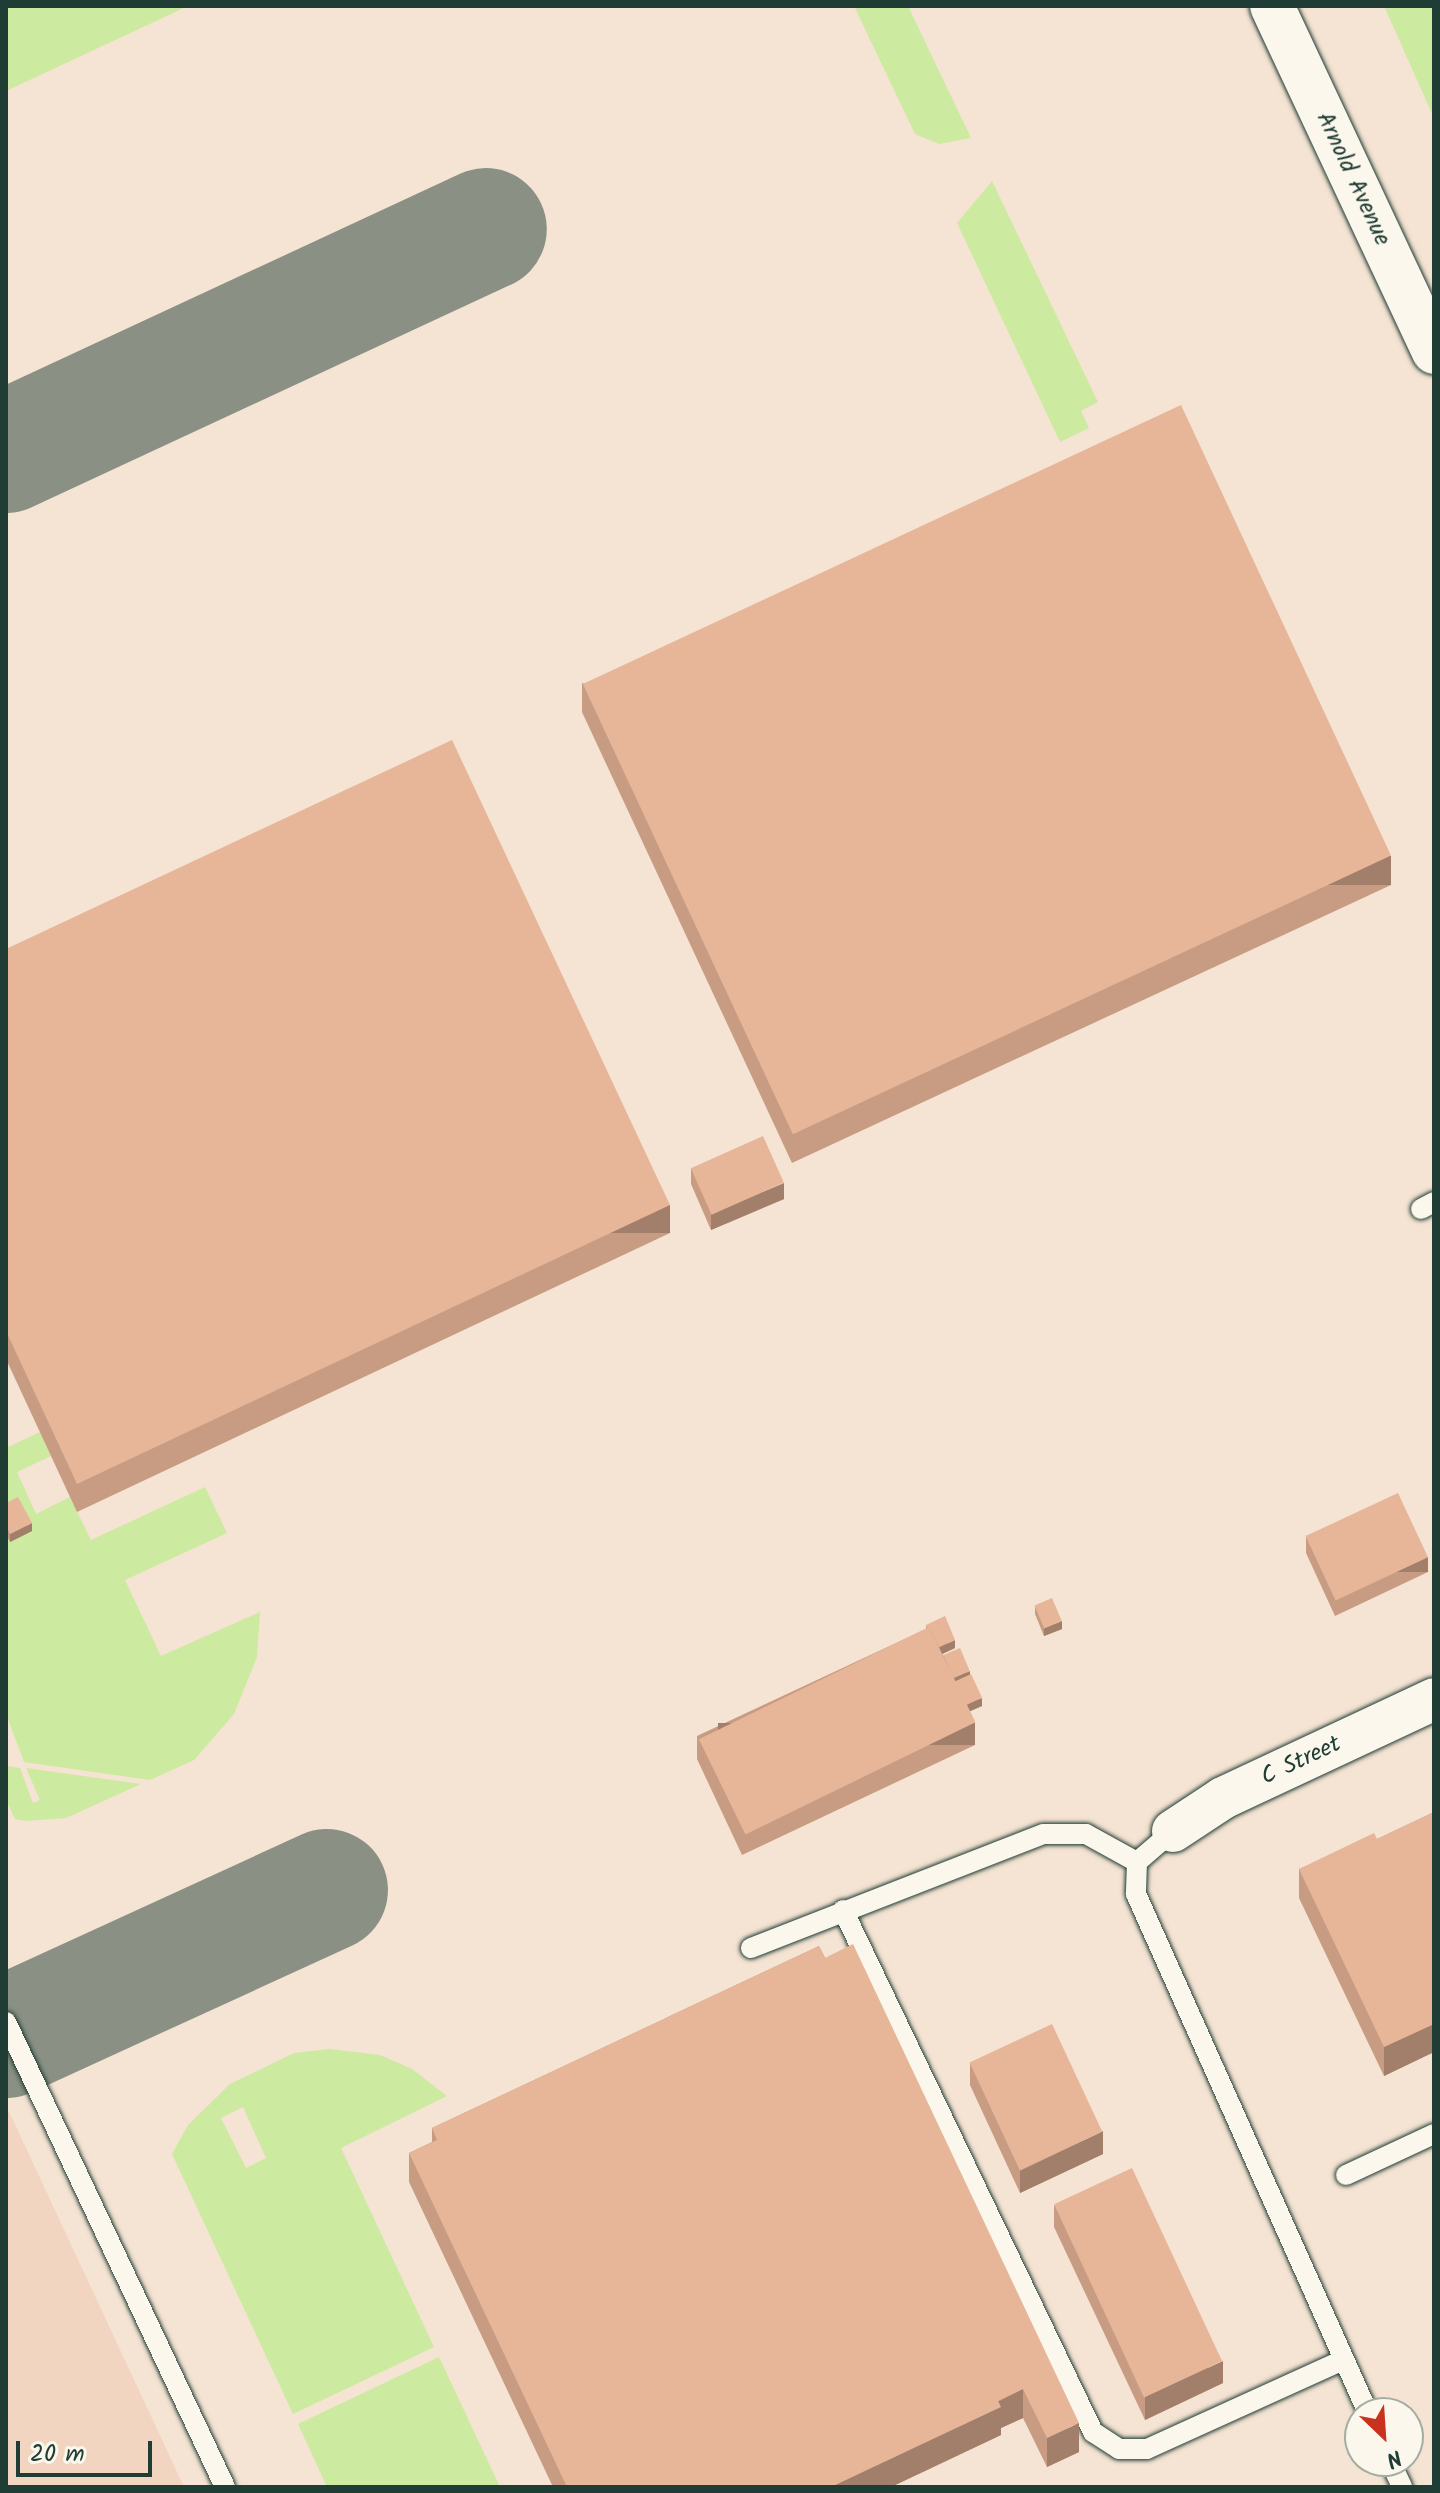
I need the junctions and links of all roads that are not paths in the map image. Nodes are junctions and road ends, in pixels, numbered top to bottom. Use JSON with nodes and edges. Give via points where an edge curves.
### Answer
{"nodes":[{"id":1,"x":1272,"y":6,"type":"edge"},
{"id":2,"x":1434,"y":352,"type":"edge"},
{"id":3,"x":1434,"y":1699,"type":"edge"},
{"id":4,"x":1173,"y":1831,"type":"joint"},
{"id":5,"x":1137,"y":1862,"type":"junction"},
{"id":6,"x":843,"y":1910,"type":"junction"},
{"id":7,"x":751,"y":1948,"type":"dead end"},
{"id":8,"x":6,"y":2022,"type":"edge"},
{"id":9,"x":1434,"y":2134,"type":"edge"},
{"id":10,"x":1346,"y":2175,"type":"dead end"},
{"id":11,"x":1343,"y":2360,"type":"junction"},
{"id":12,"x":1360,"y":2397,"type":"edge"},
{"id":13,"x":225,"y":2487,"type":"edge"}],
"edges":[{"from":1,"to":2,"type":"street","name":"Arnold Avenue"},
{"from":3,"to":4,"type":"street","name":"C Street","via":[[1223,1798]]},
{"from":4,"to":5,"type":"lane"},
{"from":5,"to":6,"type":"lane","via":[[1086,1834],[1044,1834]]},
{"from":5,"to":11,"type":"lane","via":[[1136,1894],[1148,1926]]},
{"from":6,"to":7,"type":"lane"},
{"from":6,"to":11,"type":"lane","via":[[1093,2432],[1119,2449],[1147,2449]]},
{"from":8,"to":13,"type":"lane"},
{"from":9,"to":10,"type":"lane"},
{"from":11,"to":12,"type":"lane"}]}
